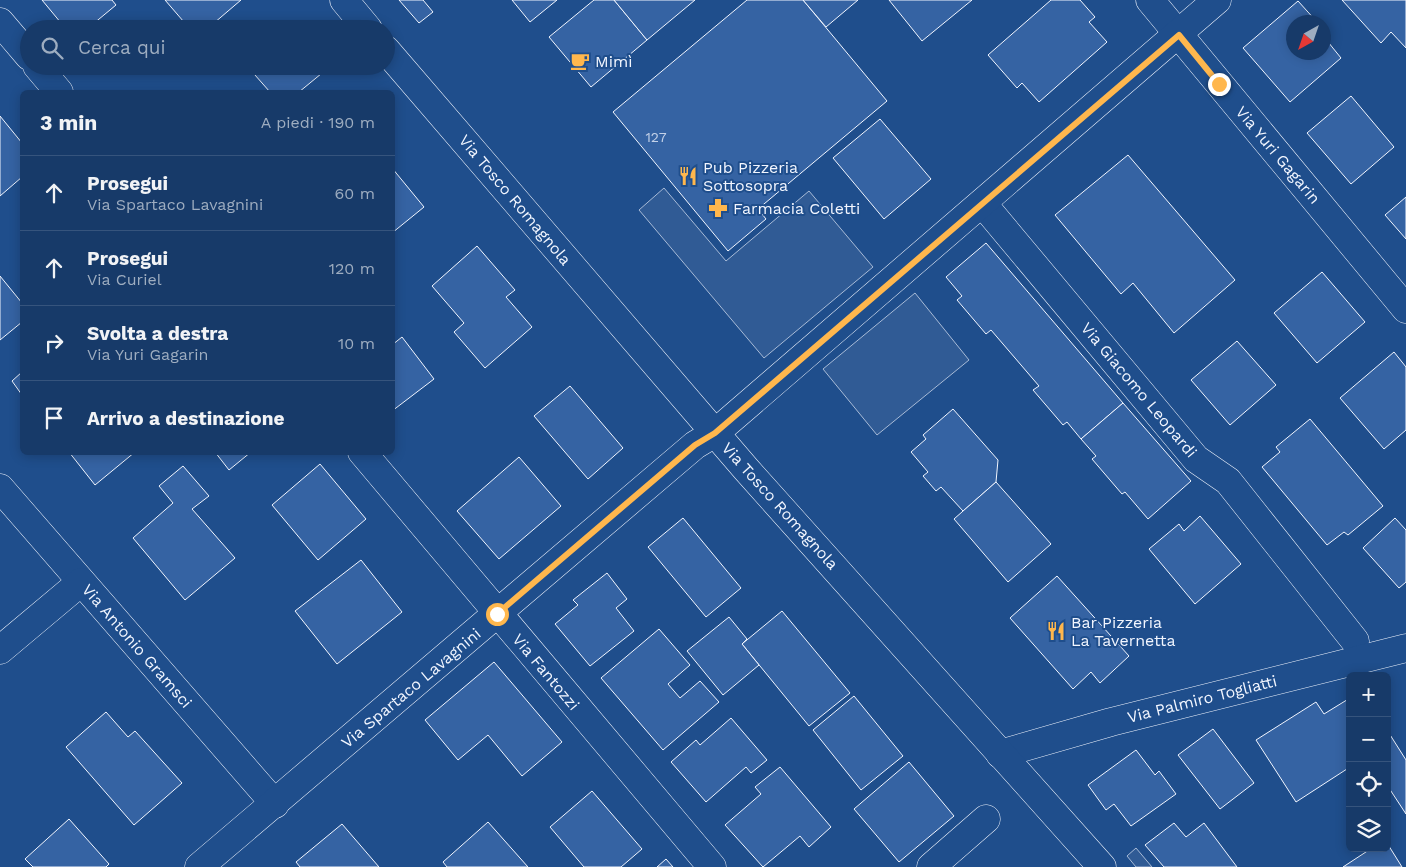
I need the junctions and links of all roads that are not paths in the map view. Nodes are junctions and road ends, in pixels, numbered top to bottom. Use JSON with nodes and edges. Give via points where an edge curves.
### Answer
{"nodes":[{"id":1,"x":344,"y":0,"type":"edge"},
{"id":2,"x":1150,"y":0,"type":"edge"},
{"id":3,"x":1216,"y":0,"type":"edge"},
{"id":4,"x":361,"y":20,"type":"edge"},
{"id":5,"x":0,"y":22,"type":"edge"},
{"id":6,"x":1179,"y":35,"type":"junction"},
{"id":7,"x":20,"y":45,"type":"edge"},
{"id":8,"x":395,"y":60,"type":"edge"},
{"id":9,"x":45,"y":75,"type":"edge"},
{"id":10,"x":57,"y":90,"type":"edge"},
{"id":11,"x":983,"y":204,"type":"junction"},
{"id":12,"x":1406,"y":309,"type":"edge"},
{"id":13,"x":715,"y":433,"type":"junction"},
{"id":14,"x":364,"y":455,"type":"edge"},
{"id":15,"x":0,"y":488,"type":"edge"},
{"id":16,"x":81,"y":582,"type":"junction"},
{"id":17,"x":497,"y":614,"type":"junction"},
{"id":18,"x":1355,"y":641,"type":"dead end"},
{"id":19,"x":1406,"y":648,"type":"edge"},
{"id":20,"x":0,"y":650,"type":"edge"},
{"id":21,"x":1000,"y":754,"type":"junction"},
{"id":22,"x":274,"y":804,"type":"junction"},
{"id":23,"x":986,"y":819,"type":"dead end"},
{"id":24,"x":199,"y":867,"type":"edge"},
{"id":25,"x":712,"y":867,"type":"edge"},
{"id":26,"x":931,"y":867,"type":"edge"},
{"id":27,"x":1102,"y":867,"type":"edge"}],
"edges":[{"from":1,"to":4,"type":"street"},
{"from":2,"to":6,"type":"street","name":"Via Yuri Gagarin"},
{"from":3,"to":6,"type":"street","name":"Via Spartaco Lavagnini"},
{"from":5,"to":7,"type":"street"},
{"from":6,"to":11,"type":"street","name":"Via Spartaco Lavagnini"},
{"from":6,"to":12,"type":"street","name":"Via Yuri Gagarin"},
{"from":8,"to":13,"type":"street","name":"Via Tosco Romagnola"},
{"from":9,"to":10,"type":"street"},
{"from":11,"to":13,"type":"street","name":"Via Spartaco Lavagnini"},
{"from":11,"to":18,"type":"street","name":"Via Giacomo Leopardi","via":[[1196,459],[1228,482]]},
{"from":13,"to":17,"type":"street","name":"Via Spartaco Lavagnini","via":[[695,445]]},
{"from":13,"to":21,"type":"street","name":"Via Tosco Romagnola"},
{"from":14,"to":17,"type":"street","name":"Via Fantozzi"},
{"from":15,"to":16,"type":"street","name":"Via Antonio Gramsci"},
{"from":16,"to":20,"type":"street"},
{"from":16,"to":22,"type":"street","name":"Via Antonio Gramsci"},
{"from":17,"to":22,"type":"street","name":"Via Spartaco Lavagnini"},
{"from":17,"to":25,"type":"street","name":"Via Fantozzi"},
{"from":19,"to":21,"type":"street","name":"Via Palmiro Togliatti","via":[[1111,722]]},
{"from":21,"to":27,"type":"street","name":"Via Tosco Romagnola"},
{"from":22,"to":24,"type":"street","name":"Via Spartaco Lavagnini"},
{"from":23,"to":26,"type":"street"}]}
